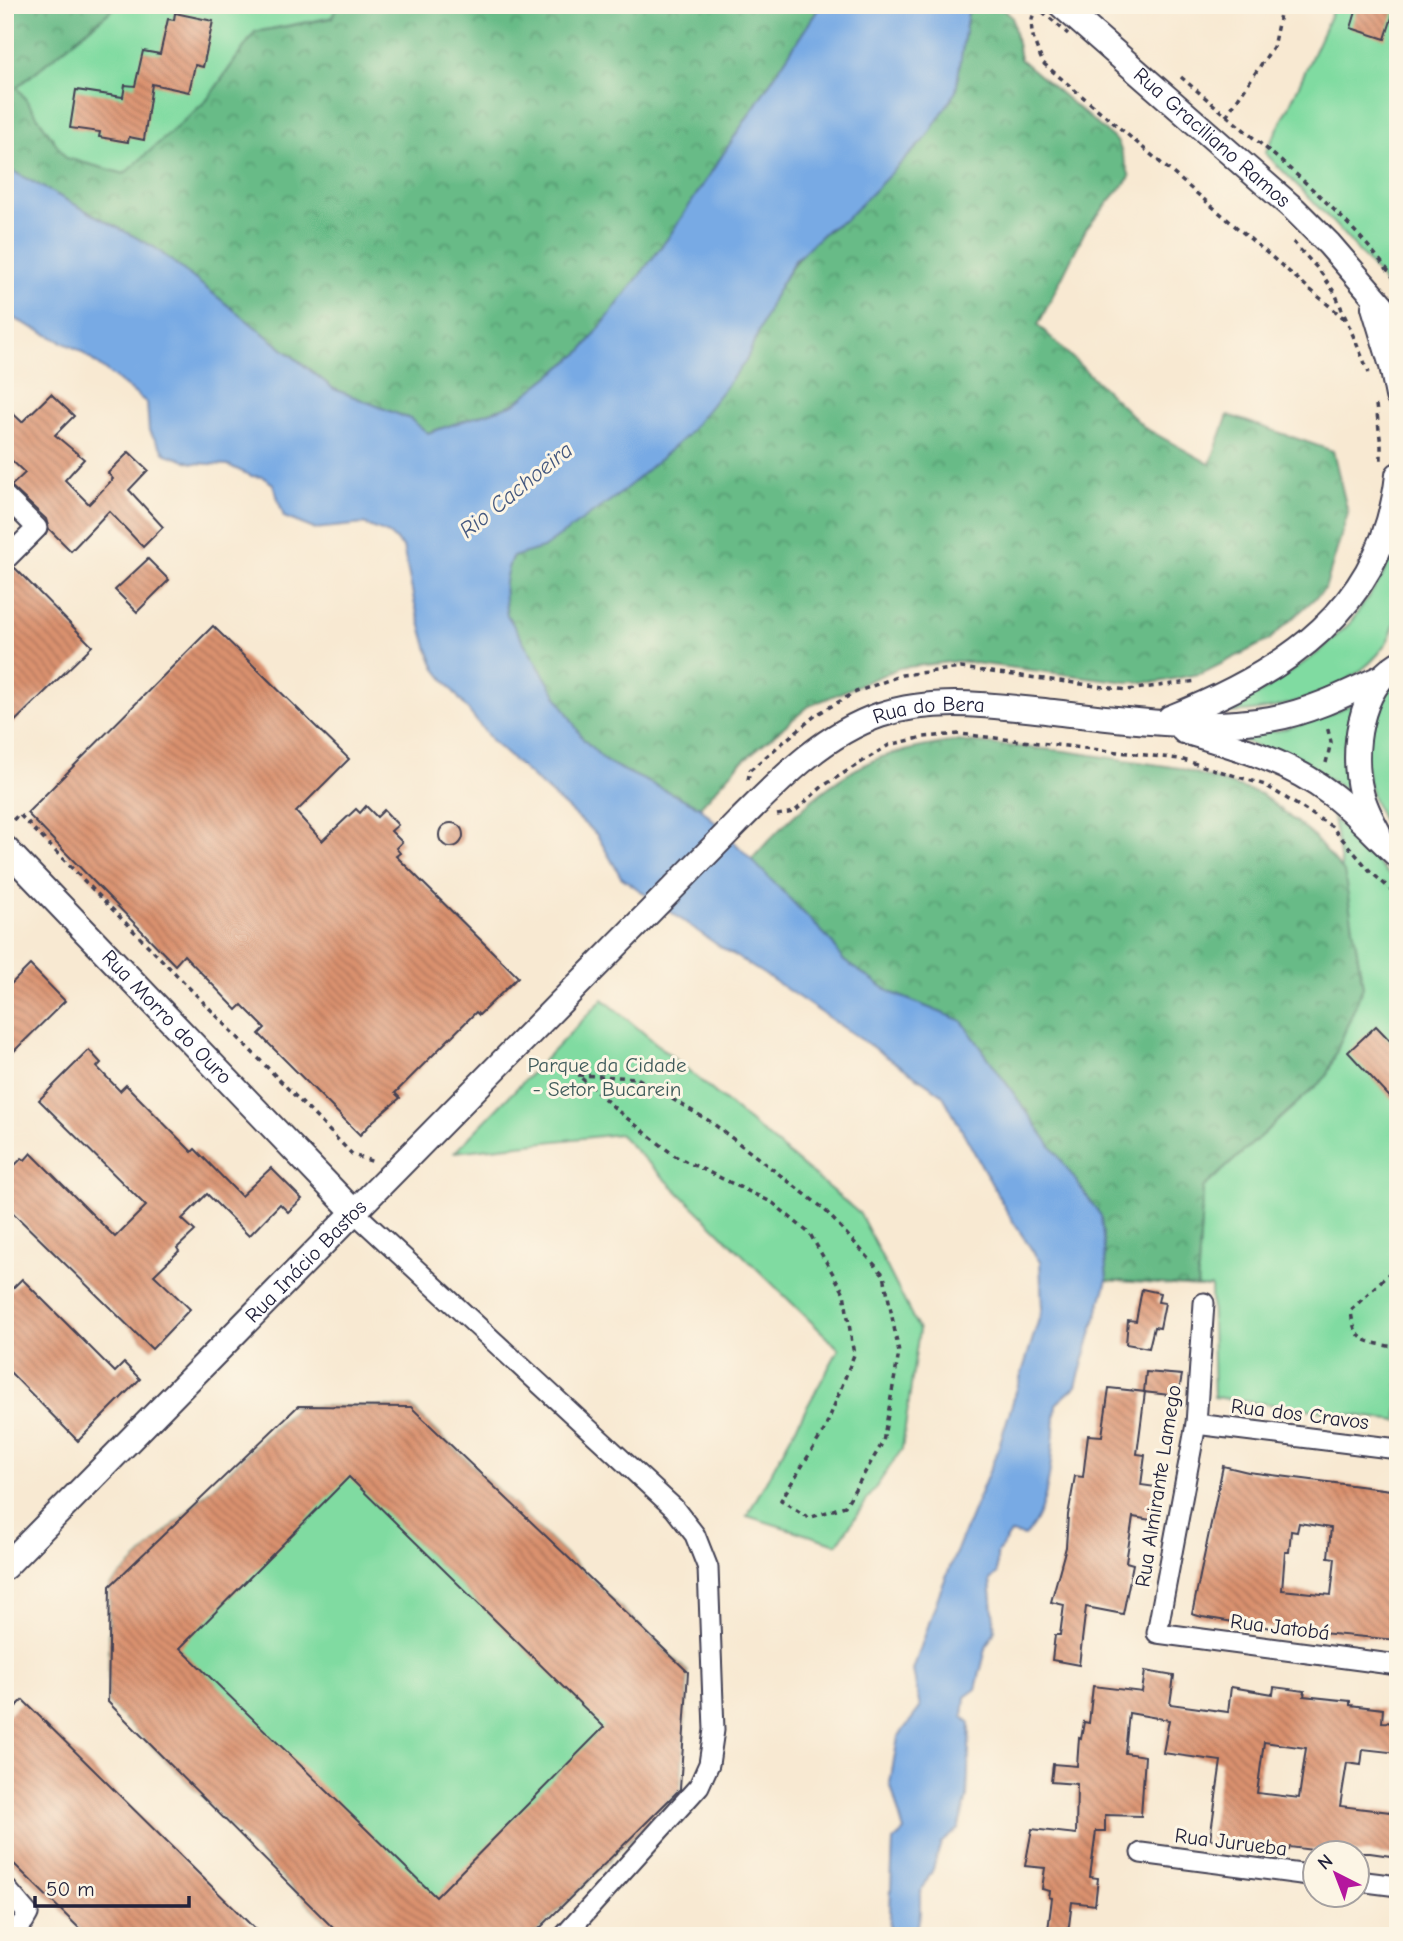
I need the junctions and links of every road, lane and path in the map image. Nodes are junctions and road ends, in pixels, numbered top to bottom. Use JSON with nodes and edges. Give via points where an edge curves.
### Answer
{"nodes":[{"id":1,"x":1037,"y":5,"type":"edge"},
{"id":2,"x":1110,"y":5,"type":"edge"},
{"id":3,"x":1282,"y":5,"type":"edge"},
{"id":4,"x":1105,"y":13,"type":"dead end"},
{"id":5,"x":1070,"y":20,"type":"edge"},
{"id":6,"x":1226,"y":116,"type":"dead end"},
{"id":7,"x":1357,"y":276,"type":"junction"},
{"id":8,"x":1374,"y":307,"type":"junction"},
{"id":9,"x":1398,"y":324,"type":"edge"},
{"id":10,"x":1398,"y":346,"type":"edge"},
{"id":11,"x":1373,"y":384,"type":"dead end"},
{"id":12,"x":1386,"y":396,"type":"edge"},
{"id":13,"x":1389,"y":472,"type":"edge"},
{"id":14,"x":5,"y":496,"type":"edge"},
{"id":15,"x":5,"y":560,"type":"edge"},
{"id":16,"x":1393,"y":664,"type":"edge"},
{"id":17,"x":1205,"y":679,"type":"dead end"},
{"id":18,"x":1156,"y":723,"type":"junction"},
{"id":19,"x":747,"y":783,"type":"dead end"},
{"id":20,"x":771,"y":817,"type":"dead end"},
{"id":21,"x":5,"y":828,"type":"edge"},
{"id":22,"x":5,"y":848,"type":"edge"},
{"id":23,"x":1390,"y":849,"type":"edge"},
{"id":24,"x":1398,"y":895,"type":"edge"},
{"id":25,"x":605,"y":957,"type":"joint"},
{"id":26,"x":578,"y":1075,"type":"joint"},
{"id":27,"x":393,"y":1172,"type":"junction"},
{"id":28,"x":330,"y":1186,"type":"junction"},
{"id":29,"x":354,"y":1212,"type":"junction"},
{"id":30,"x":332,"y":1234,"type":"junction"},
{"id":31,"x":1398,"y":1265,"type":"edge"},
{"id":32,"x":1204,"y":1303,"type":"dead end"},
{"id":33,"x":1398,"y":1348,"type":"edge"},
{"id":34,"x":1196,"y":1424,"type":"junction"},
{"id":35,"x":1398,"y":1449,"type":"edge"},
{"id":36,"x":5,"y":1567,"type":"edge"},
{"id":37,"x":1157,"y":1633,"type":"joint"},
{"id":38,"x":1398,"y":1665,"type":"edge"},
{"id":39,"x":1142,"y":1853,"type":"dead end"},
{"id":40,"x":1302,"y":1874,"type":"edge"},
{"id":41,"x":1372,"y":1883,"type":"edge"},
{"id":42,"x":5,"y":1886,"type":"edge"},
{"id":43,"x":1398,"y":1886,"type":"edge"},
{"id":44,"x":10,"y":1936,"type":"edge"},
{"id":45,"x":564,"y":1936,"type":"edge"}],
"edges":[{"from":1,"to":5,"type":"path","bridge":true},
{"from":1,"to":11,"type":"path","via":[[1032,38],[1043,64],[1348,321]]},
{"from":2,"to":4,"type":"path"},
{"from":3,"to":6,"type":"path","via":[[1273,47]]},
{"from":5,"to":7,"type":"main road","name":"Rua Graciliano Ramos","via":[[1294,209]]},
{"from":7,"to":8,"type":"main road","name":"Rua Graciliano Ramos"},
{"from":7,"to":9,"type":"main road","name":"Rua Graciliano Ramos"},
{"from":8,"to":10,"type":"main road","name":"Rua Graciliano Ramos"},
{"from":8,"to":12,"type":"main road","via":[[1392,366]]},
{"from":12,"to":13,"type":"path","via":[[1381,446]]},
{"from":13,"to":18,"type":"main road","via":[[1388,524],[1376,554],[1342,610],[1299,650],[1258,677]]},
{"from":14,"to":15,"type":"street","via":[[37,528]]},
{"from":16,"to":18,"type":"main road","name":"Rua do Bera","via":[[1321,704],[1270,719]]},
{"from":16,"to":23,"type":"main road","via":[[1365,709],[1358,752],[1361,794]]},
{"from":17,"to":19,"type":"path","via":[[1127,690],[961,668],[901,676],[856,692],[816,715],[750,770]]},
{"from":18,"to":23,"type":"main road","name":"Rua do Bera","via":[[1256,754],[1313,781]]},
{"from":18,"to":25,"type":"main road","name":"Rua do Bera","via":[[969,703],[919,705],[878,716],[842,733],[788,773]]},
{"from":20,"to":24,"type":"path","via":[[794,812],[823,786],[889,745],[924,737],[960,734],[1180,759],[1265,785],[1297,804],[1331,826]]},
{"from":21,"to":27,"type":"path","via":[[19,814],[352,1155]]},
{"from":22,"to":28,"type":"main road","name":"Rua Morro do Ouro"},
{"from":25,"to":27,"type":"main road","name":"Rua Inácio Bastos"},
{"from":26,"to":26,"type":"path","via":[[637,1077],[711,1122],[823,1208],[884,1275],[899,1353],[883,1442],[845,1506],[809,1518],[781,1500],[825,1429],[854,1356],[845,1293],[810,1234],[773,1203],[674,1156]]},
{"from":27,"to":28,"type":"main road","via":[[362,1184]]},
{"from":27,"to":29,"type":"main road","name":"Rua Inácio Bastos"},
{"from":28,"to":29,"type":"main road","name":"Rua Morro do Ouro"},
{"from":28,"to":30,"type":"main road","via":[[335,1207]]},
{"from":29,"to":30,"type":"main road","name":"Rua Inácio Bastos"},
{"from":29,"to":45,"type":"street","via":[[674,1508],[695,1535],[708,1568],[714,1730],[709,1764],[699,1786]]},
{"from":30,"to":36,"type":"main road","name":"Rua Inácio Bastos"},
{"from":31,"to":33,"type":"path","via":[[1351,1310],[1358,1337]]},
{"from":32,"to":34,"type":"street","name":"Rua Almirante Lamego"},
{"from":34,"to":35,"type":"street","name":"Rua dos Cravos"},
{"from":34,"to":37,"type":"street","name":"Rua Almirante Lamego"},
{"from":37,"to":38,"type":"street","name":"Rua Jatobá"},
{"from":39,"to":40,"type":"street","name":"Rua Jurueba"},
{"from":41,"to":43,"type":"street"},
{"from":42,"to":44,"type":"street","via":[[28,1914]]}]}
